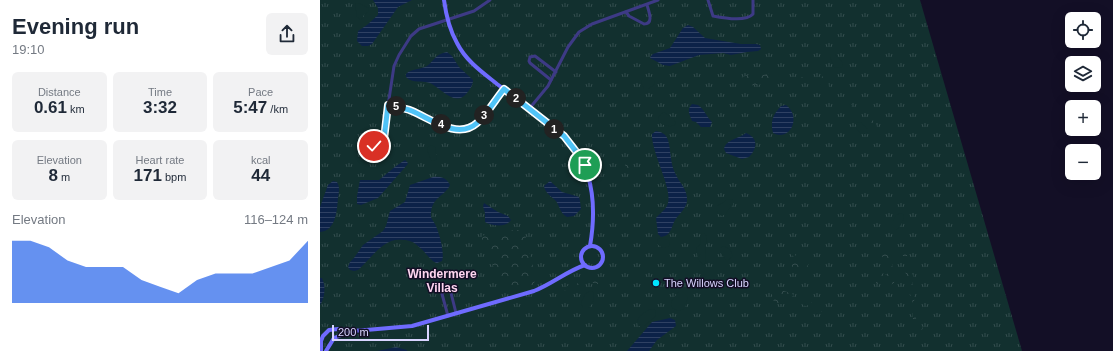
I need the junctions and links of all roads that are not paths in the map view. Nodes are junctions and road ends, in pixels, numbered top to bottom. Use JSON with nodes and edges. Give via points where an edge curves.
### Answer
{"nodes":[{"id":1,"x":444,"y":0,"type":"edge"},
{"id":2,"x":489,"y":0,"type":"edge"},
{"id":3,"x":658,"y":0,"type":"edge"},
{"id":4,"x":708,"y":0,"type":"edge"},
{"id":5,"x":753,"y":0,"type":"edge"},
{"id":6,"x":647,"y":5,"type":"junction"},
{"id":7,"x":626,"y":12,"type":"junction"},
{"id":8,"x":447,"y":19,"type":"junction"},
{"id":9,"x":556,"y":72,"type":"junction"},
{"id":10,"x":551,"y":80,"type":"junction"},
{"id":11,"x":504,"y":89,"type":"junction"},
{"id":12,"x":388,"y":105,"type":"junction"},
{"id":13,"x":529,"y":109,"type":"junction"},
{"id":14,"x":368,"y":146,"type":"dead end"},
{"id":15,"x":592,"y":231,"type":"junction"},
{"id":16,"x":590,"y":246,"type":"junction"},
{"id":17,"x":596,"y":247,"type":"junction"},
{"id":18,"x":581,"y":259,"type":"junction"},
{"id":19,"x":585,"y":265,"type":"junction"},
{"id":20,"x":574,"y":268,"type":"junction"},
{"id":21,"x":456,"y":314,"type":"junction"},
{"id":22,"x":448,"y":316,"type":"junction"},
{"id":23,"x":352,"y":331,"type":"junction"},
{"id":24,"x":321,"y":351,"type":"edge"},
{"id":25,"x":326,"y":351,"type":"edge"}],
"edges":[{"from":1,"to":8,"type":"street"},
{"from":2,"to":8,"type":"street","via":[[474,11]]},
{"from":3,"to":6,"type":"street"},
{"from":4,"to":5,"type":"street","via":[[713,16],[734,19],[747,18],[754,14]]},
{"from":6,"to":7,"type":"street"},
{"from":6,"to":7,"type":"street","via":[[650,22],[646,24]]},
{"from":7,"to":9,"type":"street","via":[[592,24],[579,32],[568,47]]},
{"from":8,"to":11,"type":"street","via":[[458,44],[470,61]]},
{"from":8,"to":12,"type":"street","via":[[419,29],[411,36],[394,66]]},
{"from":9,"to":10,"type":"street"},
{"from":9,"to":10,"type":"street","via":[[535,56],[530,57],[530,63]]},
{"from":10,"to":13,"type":"street"},
{"from":11,"to":12,"type":"street","via":[[477,123],[464,129],[451,128],[408,109]]},
{"from":11,"to":13,"type":"street"},
{"from":12,"to":14,"type":"street","via":[[384,139],[376,146]]},
{"from":13,"to":15,"type":"street","via":[[564,136],[585,165],[593,199]]},
{"from":15,"to":16,"type":"street"},
{"from":15,"to":17,"type":"street"},
{"from":16,"to":17,"type":"street"},
{"from":16,"to":18,"type":"street","via":[[583,251]]},
{"from":17,"to":19,"type":"street","via":[[602,254],[601,263],[593,268]]},
{"from":18,"to":19,"type":"street"},
{"from":18,"to":20,"type":"street"},
{"from":19,"to":20,"type":"street"},
{"from":20,"to":21,"type":"street","via":[[540,288]]},
{"from":21,"to":22,"type":"street"},
{"from":21,"to":22,"type":"street","via":[[451,293],[445,290],[442,294]]},
{"from":22,"to":23,"type":"street","via":[[412,326]]},
{"from":23,"to":24,"type":"street","via":[[338,329],[326,332],[321,340]]},
{"from":23,"to":25,"type":"street","via":[[334,338]]}]}
